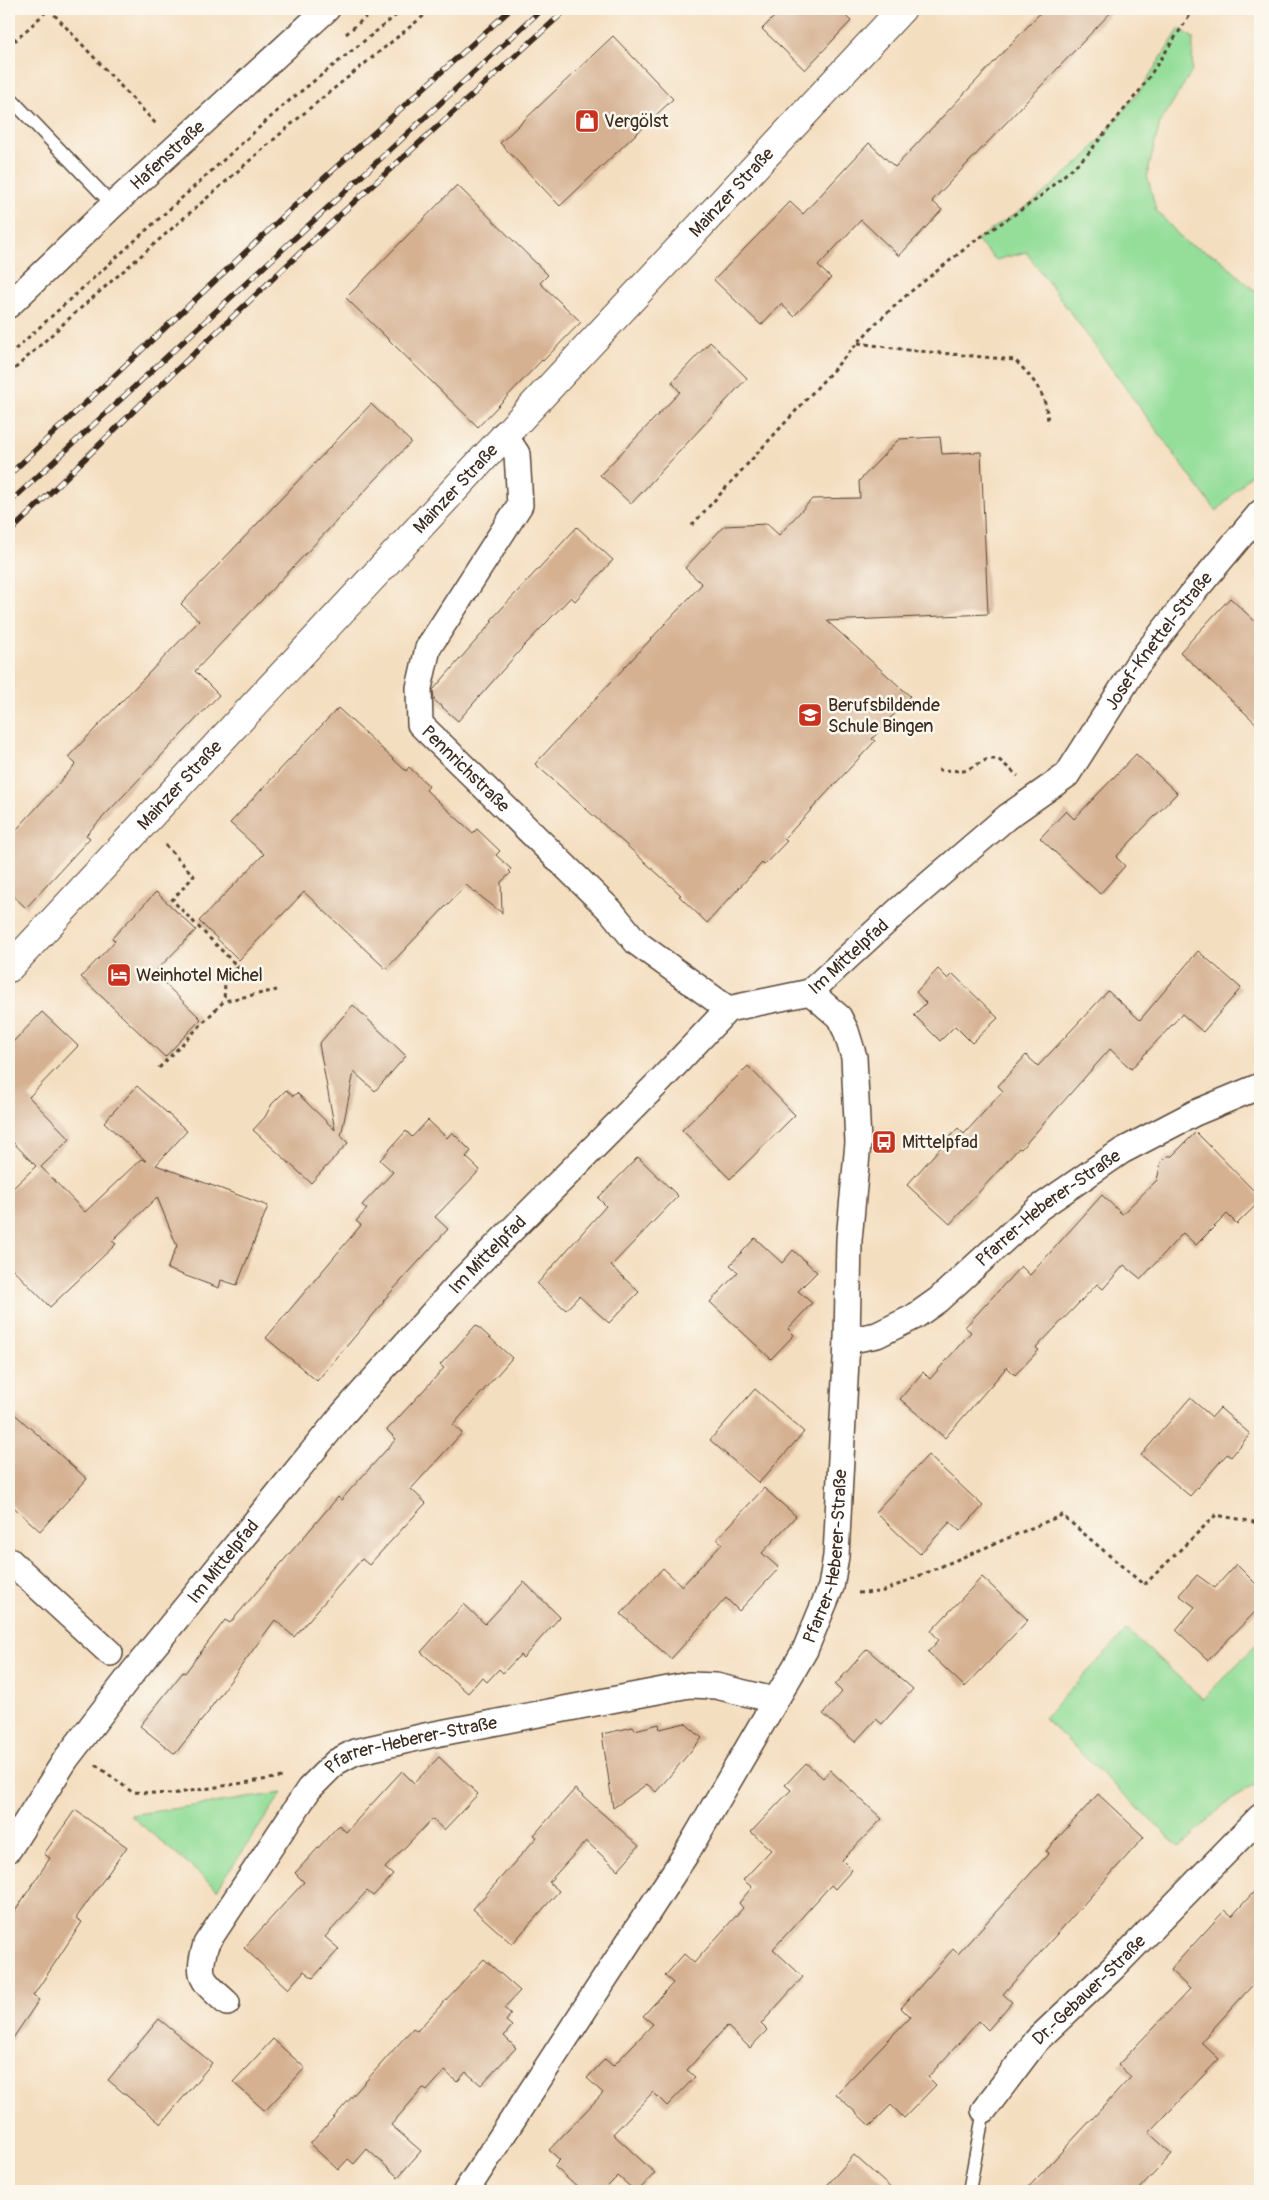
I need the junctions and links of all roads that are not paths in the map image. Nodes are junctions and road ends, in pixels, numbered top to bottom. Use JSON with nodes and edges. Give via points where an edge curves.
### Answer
{"nodes":[{"id":1,"x":326,"y":9,"type":"edge"},
{"id":2,"x":902,"y":9,"type":"edge"},
{"id":3,"x":9,"y":97,"type":"edge"},
{"id":4,"x":113,"y":205,"type":"junction"},
{"id":5,"x":9,"y":305,"type":"edge"},
{"id":6,"x":504,"y":434,"type":"junction"},
{"id":7,"x":1260,"y":513,"type":"edge"},
{"id":8,"x":1067,"y":775,"type":"joint"},
{"id":9,"x":9,"y":968,"type":"edge"},
{"id":10,"x":810,"y":992,"type":"junction"},
{"id":11,"x":728,"y":1009,"type":"junction"},
{"id":12,"x":1260,"y":1086,"type":"edge"},
{"id":13,"x":847,"y":1341,"type":"junction"},
{"id":14,"x":9,"y":1560,"type":"edge"},
{"id":15,"x":110,"y":1653,"type":"dead end"},
{"id":16,"x":774,"y":1700,"type":"junction"},
{"id":17,"x":1260,"y":1817,"type":"edge"},
{"id":18,"x":9,"y":1849,"type":"edge"},
{"id":19,"x":227,"y":2003,"type":"dead end"},
{"id":20,"x":984,"y":2110,"type":"joint"},
{"id":21,"x":466,"y":2191,"type":"edge"},
{"id":22,"x":969,"y":2191,"type":"edge"}],
"edges":[{"from":1,"to":4,"type":"street","name":"Hafenstraße"},
{"from":2,"to":6,"type":"main road","name":"Mainzer Straße"},
{"from":3,"to":4,"type":"lane"},
{"from":4,"to":5,"type":"street","name":"Hafenstraße"},
{"from":6,"to":9,"type":"main road","name":"Mainzer Straße"},
{"from":6,"to":11,"type":"street","name":"Pennrichstraße","via":[[517,454],[520,505],[428,648],[419,688],[420,724],[611,911],[637,944]]},
{"from":7,"to":8,"type":"street","name":"Josef-Knettel-Straße","via":[[1137,665]]},
{"from":8,"to":10,"type":"street","name":"Im Mittelpfad","via":[[1007,817]]},
{"from":10,"to":11,"type":"street","name":"Im Mittelpfad"},
{"from":10,"to":13,"type":"street","name":"Pfarrer-Heberer-Straße","via":[[839,1017],[854,1057],[858,1143],[849,1240]]},
{"from":11,"to":18,"type":"street","name":"Im Mittelpfad","via":[[463,1279],[343,1414],[80,1739]]},
{"from":12,"to":13,"type":"street","name":"Pfarrer-Heberer-Straße","via":[[1195,1113],[1122,1151],[1039,1208],[938,1300],[914,1317],[877,1335]]},
{"from":13,"to":16,"type":"street","name":"Pfarrer-Heberer-Straße","via":[[836,1556],[828,1596],[805,1650]]},
{"from":14,"to":15,"type":"street"},
{"from":16,"to":19,"type":"street","name":"Pfarrer-Heberer-Straße","via":[[716,1686],[689,1685],[430,1735],[355,1752],[336,1762],[309,1788],[206,1944],[200,1967],[205,1983]]},
{"from":16,"to":21,"type":"street","name":"Pfarrer-Heberer-Straße","via":[[686,1854]]},
{"from":17,"to":20,"type":"street","name":"Dr.-Gebauer-Straße","via":[[1038,2040]]},
{"from":20,"to":22,"type":"lane","name":"Dr.-Gebauer-Straße"}]}
